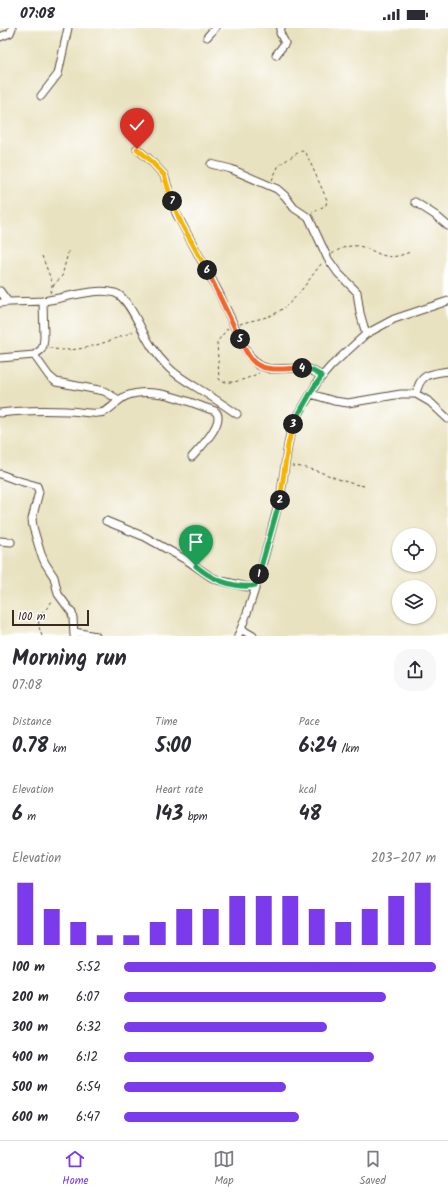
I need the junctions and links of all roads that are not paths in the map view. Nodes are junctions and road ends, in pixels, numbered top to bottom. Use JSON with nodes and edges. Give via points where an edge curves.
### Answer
{"nodes":[{"id":1,"x":12,"y":28,"type":"edge"},
{"id":2,"x":68,"y":28,"type":"edge"},
{"id":3,"x":215,"y":28,"type":"edge"},
{"id":4,"x":281,"y":28,"type":"edge"},
{"id":5,"x":0,"y":37,"type":"edge"},
{"id":6,"x":207,"y":38,"type":"dead end"},
{"id":7,"x":276,"y":55,"type":"dead end"},
{"id":8,"x":41,"y":96,"type":"dead end"},
{"id":9,"x":137,"y":149,"type":"dead end"},
{"id":10,"x":211,"y":164,"type":"dead end"},
{"id":11,"x":415,"y":202,"type":"dead end"},
{"id":12,"x":448,"y":226,"type":"edge"},
{"id":13,"x":0,"y":291,"type":"edge"},
{"id":14,"x":45,"y":300,"type":"junction"},
{"id":15,"x":448,"y":301,"type":"edge"},
{"id":16,"x":8,"y":302,"type":"junction"},
{"id":17,"x":0,"y":303,"type":"edge"},
{"id":18,"x":366,"y":334,"type":"junction"},
{"id":19,"x":34,"y":355,"type":"junction"},
{"id":20,"x":0,"y":358,"type":"edge"},
{"id":21,"x":448,"y":372,"type":"edge"},
{"id":22,"x":322,"y":376,"type":"junction"},
{"id":23,"x":311,"y":394,"type":"junction"},
{"id":24,"x":416,"y":394,"type":"junction"},
{"id":25,"x":119,"y":400,"type":"junction"},
{"id":26,"x":0,"y":413,"type":"edge"},
{"id":27,"x":237,"y":414,"type":"dead end"},
{"id":28,"x":448,"y":420,"type":"edge"},
{"id":29,"x":192,"y":457,"type":"dead end"},
{"id":30,"x":0,"y":474,"type":"edge"},
{"id":31,"x":106,"y":521,"type":"dead end"},
{"id":32,"x":0,"y":541,"type":"edge"},
{"id":33,"x":11,"y":542,"type":"dead end"},
{"id":34,"x":256,"y":585,"type":"junction"},
{"id":35,"x":241,"y":629,"type":"junction"},
{"id":36,"x":74,"y":634,"type":"edge"},
{"id":37,"x":96,"y":636,"type":"edge"},
{"id":38,"x":238,"y":636,"type":"edge"},
{"id":39,"x":253,"y":636,"type":"edge"}],
"edges":[{"from":1,"to":5,"type":"street","via":[[10,33]]},
{"from":2,"to":8,"type":"street","via":[[58,74]]},
{"from":3,"to":6,"type":"street"},
{"from":4,"to":7,"type":"street","via":[[280,33],[285,43]]},
{"from":9,"to":22,"type":"street","via":[[164,175],[176,213],[251,358],[257,365],[268,368],[306,368]]},
{"from":10,"to":18,"type":"street","via":[[281,192],[294,208],[309,218],[327,257],[338,273],[357,292]]},
{"from":11,"to":12,"type":"street"},
{"from":13,"to":16,"type":"street"},
{"from":14,"to":16,"type":"street"},
{"from":14,"to":19,"type":"street","via":[[43,346]]},
{"from":14,"to":27,"type":"street","via":[[102,292],[122,296],[150,345],[169,368]]},
{"from":15,"to":18,"type":"street","via":[[394,319]]},
{"from":16,"to":17,"type":"street"},
{"from":18,"to":22,"type":"street"},
{"from":19,"to":20,"type":"street"},
{"from":19,"to":25,"type":"street","via":[[56,382],[104,391]]},
{"from":21,"to":24,"type":"street","via":[[423,378],[419,382]]},
{"from":22,"to":23,"type":"street"},
{"from":23,"to":24,"type":"street","via":[[348,403]]},
{"from":23,"to":34,"type":"street","via":[[292,426],[281,493]]},
{"from":24,"to":28,"type":"street","via":[[430,402]]},
{"from":25,"to":26,"type":"street","via":[[99,414],[68,411]]},
{"from":25,"to":29,"type":"street","via":[[127,395],[150,392],[215,411],[218,416],[214,429]]},
{"from":30,"to":36,"type":"street","via":[[38,487],[33,527],[41,554],[54,576],[59,597],[72,613]]},
{"from":31,"to":34,"type":"street","via":[[145,536],[218,580],[249,587]]},
{"from":32,"to":33,"type":"street"},
{"from":34,"to":35,"type":"street"},
{"from":35,"to":38,"type":"street"},
{"from":35,"to":39,"type":"street"},
{"from":36,"to":37,"type":"street"}]}
